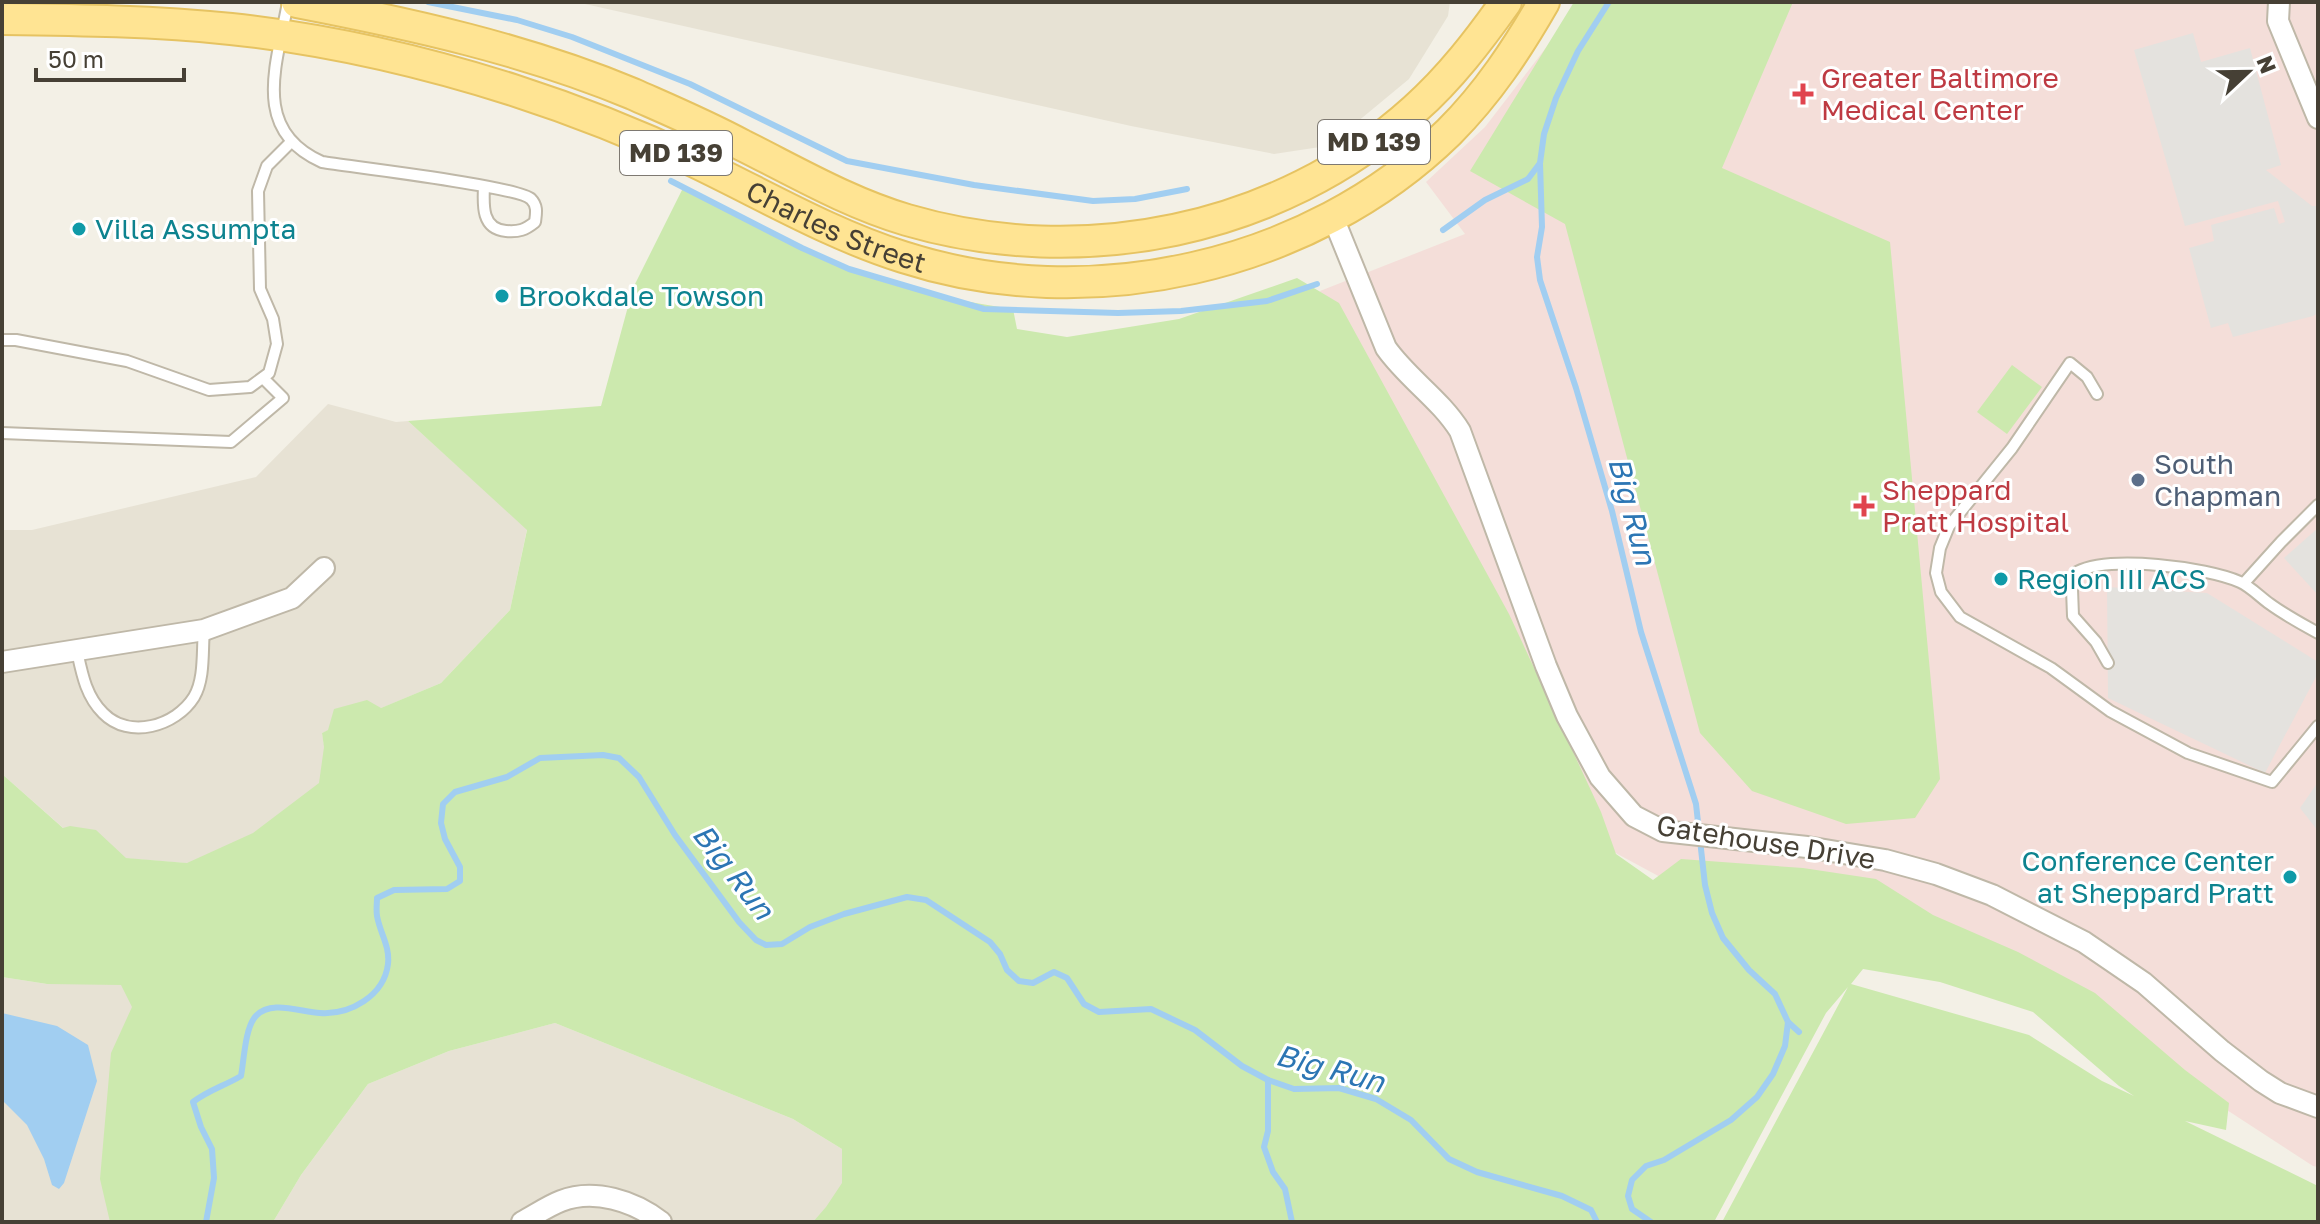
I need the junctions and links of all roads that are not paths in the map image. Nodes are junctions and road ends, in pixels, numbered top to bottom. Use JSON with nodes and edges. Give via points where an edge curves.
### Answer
{"nodes":[{"id":1,"x":288,"y":2,"type":"edge"},
{"id":2,"x":297,"y":2,"type":"edge"},
{"id":3,"x":1506,"y":2,"type":"edge"},
{"id":4,"x":1544,"y":2,"type":"edge"},
{"id":5,"x":2279,"y":2,"type":"edge"},
{"id":6,"x":2,"y":19,"type":"edge"},
{"id":7,"x":282,"y":36,"type":"junction"},
{"id":8,"x":1475,"y":44,"type":"junction"},
{"id":9,"x":2318,"y":118,"type":"edge"},
{"id":10,"x":290,"y":143,"type":"junction"},
{"id":11,"x":484,"y":187,"type":"junction"},
{"id":12,"x":1332,"y":215,"type":"junction"},
{"id":13,"x":1201,"y":225,"type":"junction"},
{"id":14,"x":2,"y":340,"type":"edge"},
{"id":15,"x":263,"y":378,"type":"junction"},
{"id":16,"x":2097,"y":394,"type":"dead end"},
{"id":17,"x":2,"y":433,"type":"edge"},
{"id":18,"x":2318,"y":505,"type":"edge"},
{"id":19,"x":324,"y":568,"type":"dead end"},
{"id":20,"x":2244,"y":583,"type":"junction"},
{"id":21,"x":204,"y":630,"type":"junction"},
{"id":22,"x":2318,"y":633,"type":"edge"},
{"id":23,"x":77,"y":651,"type":"junction"},
{"id":24,"x":2,"y":662,"type":"edge"},
{"id":25,"x":2108,"y":663,"type":"dead end"},
{"id":26,"x":2318,"y":726,"type":"edge"},
{"id":27,"x":2318,"y":1107,"type":"edge"},
{"id":28,"x":522,"y":1222,"type":"edge"},
{"id":29,"x":661,"y":1222,"type":"edge"}],
"edges":[{"from":1,"to":7,"type":"lane"},
{"from":2,"to":13,"type":"main road","name":"Charles Street","number":"MD 139","via":[[463,37],[573,72],[916,223],[999,239],[1060,242],[1125,239]]},
{"from":3,"to":8,"type":"main road","name":"Charles Street","number":"MD 139"},
{"from":4,"to":12,"type":"main road","name":"Charles Street","number":"MD 139","via":[[1511,59],[1447,134]]},
{"from":5,"to":9,"type":"street","via":[[2278,21]]},
{"from":6,"to":7,"type":"main road","name":"Charles Street","number":"MD 139","via":[[188,25]]},
{"from":7,"to":10,"type":"lane","via":[[273,95]]},
{"from":7,"to":12,"type":"main road","name":"Charles Street","number":"MD 139","via":[[385,55],[552,103],[657,144],[868,245],[971,273],[1065,282],[1147,277],[1244,254]]},
{"from":8,"to":12,"type":"main road","via":[[1465,81],[1449,103],[1345,188]]},
{"from":8,"to":13,"type":"main road","name":"Charles Street","number":"MD 139","via":[[1415,110],[1359,152],[1289,192]]},
{"from":10,"to":11,"type":"lane","via":[[322,162]]},
{"from":10,"to":15,"type":"lane","via":[[267,166],[258,191],[260,289],[277,344]]},
{"from":11,"to":11,"type":"lane","via":[[532,200],[535,222],[526,230],[497,230],[485,214]]},
{"from":12,"to":13,"type":"main road","via":[[1302,213],[1221,237]]},
{"from":12,"to":27,"type":"street","name":"Gatehouse Drive","via":[[1386,348],[1445,409],[1467,446],[1546,666],[1589,758],[1634,816],[1653,828],[1835,851],[1909,866],[1966,885],[2034,915],[2117,963],[2261,1081]]},
{"from":14,"to":15,"type":"lane","via":[[127,361],[209,390],[250,387]]},
{"from":15,"to":17,"type":"lane","via":[[283,398],[231,442]]},
{"from":16,"to":26,"type":"lane","via":[[2070,363],[2012,448],[1949,526],[1936,573],[1941,592],[1960,617],[2051,668],[2110,711],[2188,753],[2252,776],[2272,782]]},
{"from":18,"to":20,"type":"lane"},
{"from":19,"to":21,"type":"street","via":[[292,598]]},
{"from":20,"to":22,"type":"lane"},
{"from":20,"to":25,"type":"lane","via":[[2200,569],[2170,567],[2110,564],[2077,572],[2073,616]]},
{"from":21,"to":23,"type":"street"},
{"from":21,"to":23,"type":"lane","via":[[196,694],[174,718],[155,726],[134,727],[105,716],[83,680]]},
{"from":23,"to":24,"type":"street"},
{"from":28,"to":29,"type":"street","via":[[562,1200],[585,1197],[612,1198],[645,1209]]}]}
